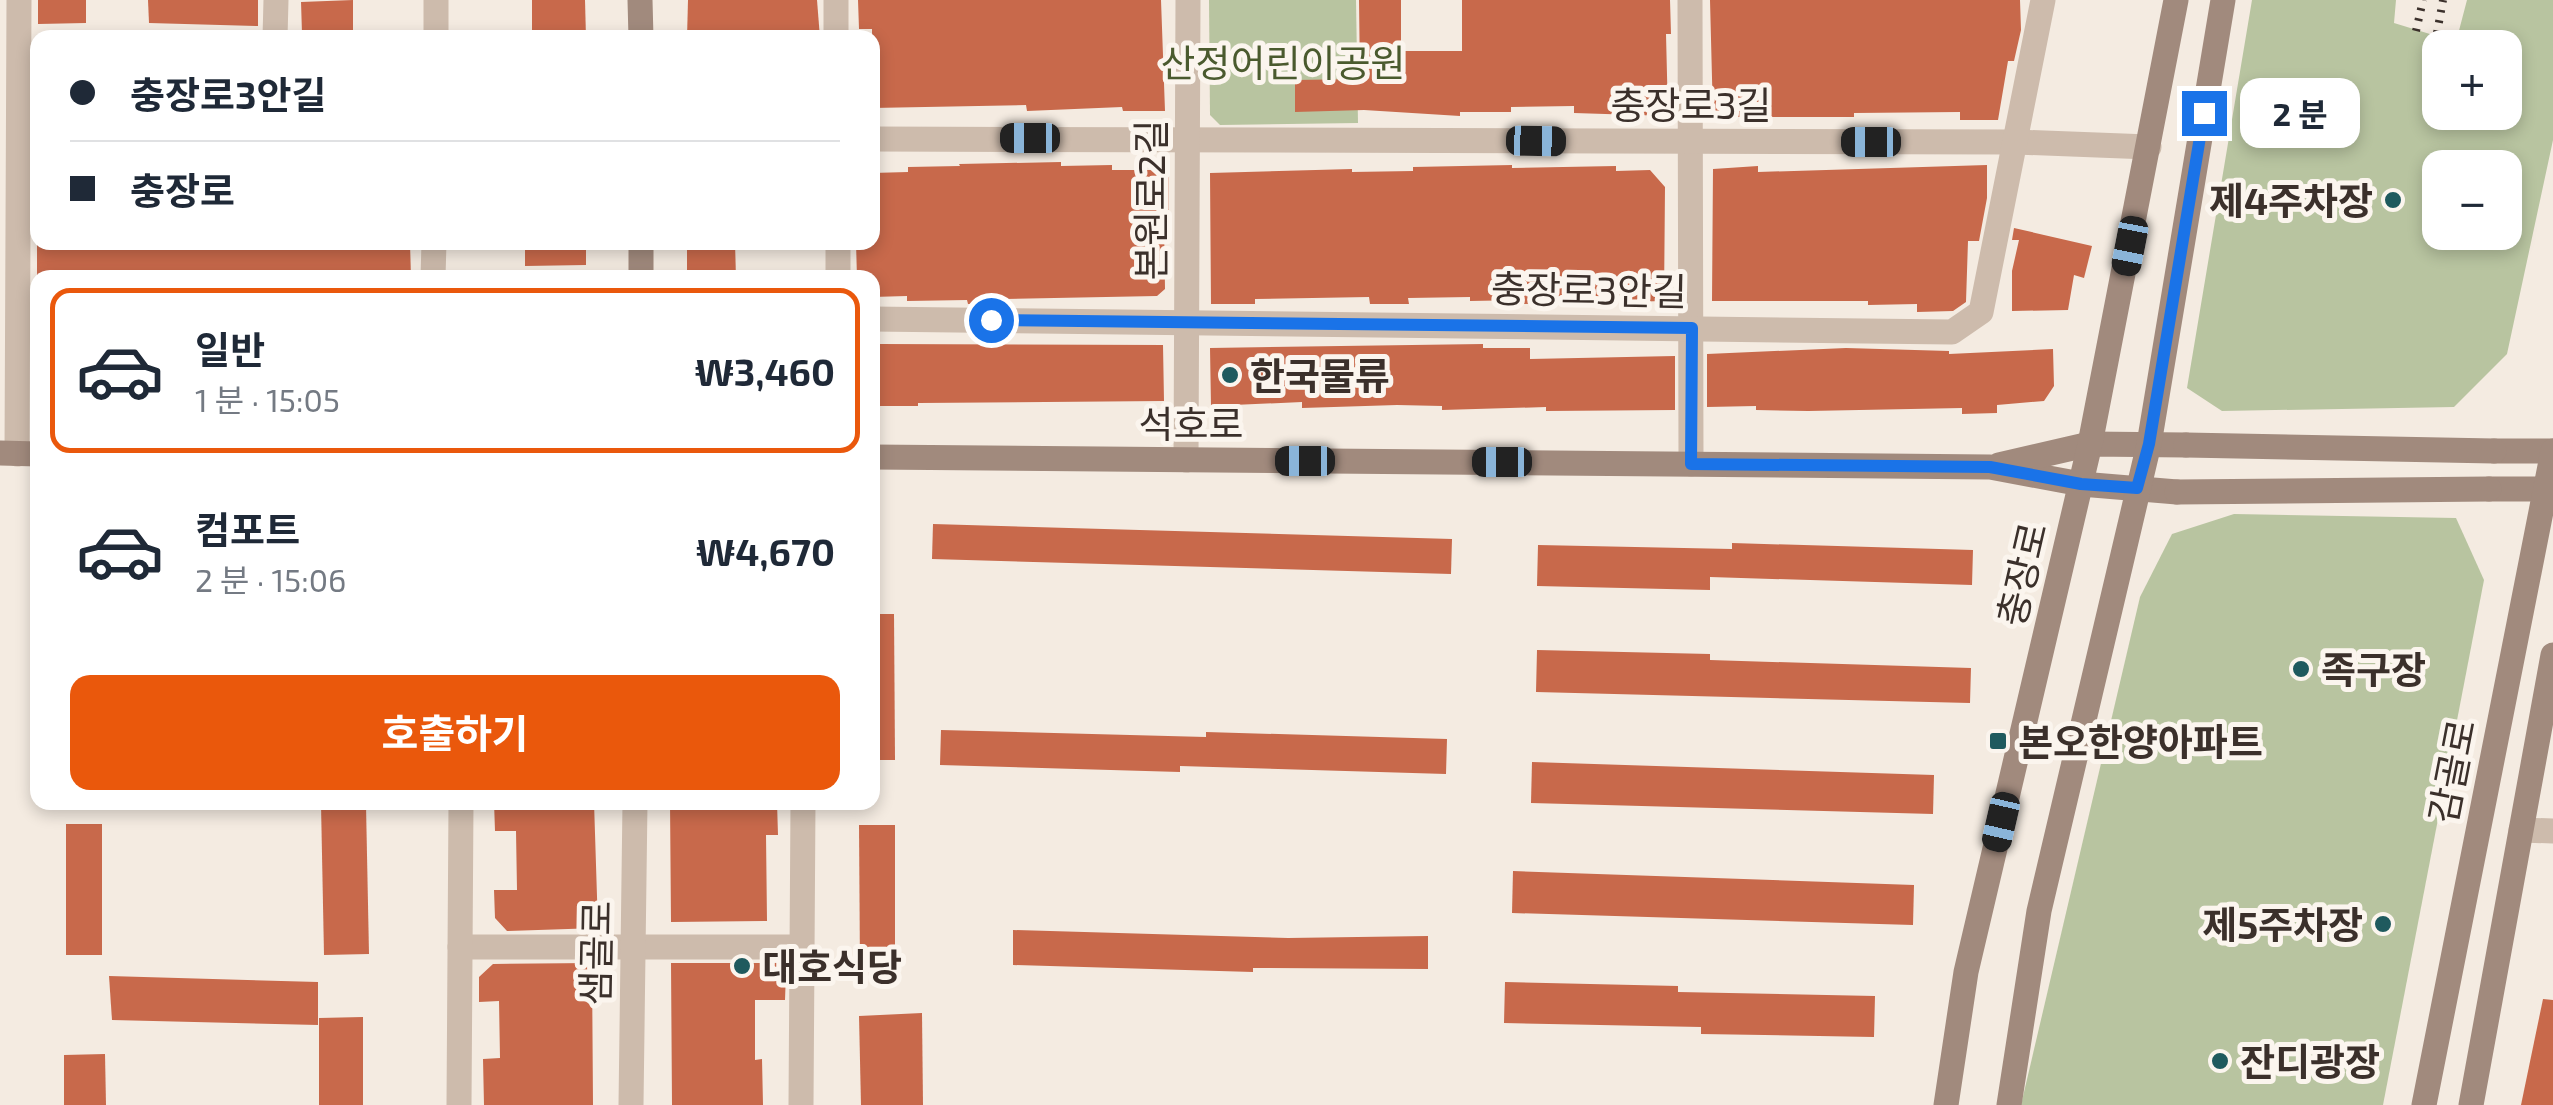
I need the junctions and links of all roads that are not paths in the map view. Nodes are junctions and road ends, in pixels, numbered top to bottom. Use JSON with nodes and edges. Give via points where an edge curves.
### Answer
{"nodes":[{"id":1,"x":18,"y":0,"type":"edge"},
{"id":2,"x":276,"y":0,"type":"edge"},
{"id":3,"x":436,"y":0,"type":"edge"},
{"id":4,"x":640,"y":0,"type":"edge"},
{"id":5,"x":836,"y":0,"type":"edge"},
{"id":6,"x":1188,"y":0,"type":"edge"},
{"id":7,"x":1690,"y":0,"type":"edge"},
{"id":8,"x":2042,"y":0,"type":"edge"},
{"id":9,"x":2176,"y":0,"type":"edge"},
{"id":10,"x":2223,"y":0,"type":"edge"},
{"id":11,"x":276,"y":30,"type":"edge"},
{"id":12,"x":436,"y":30,"type":"edge"},
{"id":13,"x":640,"y":30,"type":"edge"},
{"id":14,"x":836,"y":30,"type":"edge"},
{"id":15,"x":18,"y":132,"type":"edge"},
{"id":16,"x":1188,"y":137,"type":"junction"},
{"id":17,"x":880,"y":138,"type":"edge"},
{"id":18,"x":1690,"y":142,"type":"junction"},
{"id":19,"x":2016,"y":142,"type":"junction"},
{"id":20,"x":2149,"y":147,"type":"junction"},
{"id":21,"x":18,"y":315,"type":"edge"},
{"id":22,"x":880,"y":318,"type":"edge"},
{"id":23,"x":1188,"y":322,"type":"junction"},
{"id":24,"x":1692,"y":328,"type":"junction"},
{"id":25,"x":2090,"y":444,"type":"junction"},
{"id":26,"x":2149,"y":444,"type":"junction"},
{"id":27,"x":2553,"y":451,"type":"edge"},
{"id":28,"x":18,"y":454,"type":"edge"},
{"id":29,"x":880,"y":457,"type":"edge"},
{"id":30,"x":1186,"y":460,"type":"junction"},
{"id":31,"x":1691,"y":464,"type":"junction"},
{"id":32,"x":1990,"y":467,"type":"junction"},
{"id":33,"x":2081,"y":484,"type":"junction"},
{"id":34,"x":2137,"y":488,"type":"junction"},
{"id":35,"x":2549,"y":489,"type":"edge"},
{"id":36,"x":2553,"y":654,"type":"edge"},
{"id":37,"x":461,"y":810,"type":"edge"},
{"id":38,"x":635,"y":810,"type":"edge"},
{"id":39,"x":802,"y":810,"type":"edge"},
{"id":40,"x":2521,"y":830,"type":"junction"},
{"id":41,"x":2553,"y":830,"type":"edge"},
{"id":42,"x":632,"y":945,"type":"junction"},
{"id":43,"x":460,"y":947,"type":"junction"},
{"id":44,"x":802,"y":947,"type":"junction"},
{"id":45,"x":459,"y":1105,"type":"edge"},
{"id":46,"x":631,"y":1105,"type":"edge"},
{"id":47,"x":801,"y":1105,"type":"edge"},
{"id":48,"x":1946,"y":1105,"type":"edge"},
{"id":49,"x":2009,"y":1105,"type":"edge"},
{"id":50,"x":2424,"y":1105,"type":"edge"},
{"id":51,"x":2471,"y":1105,"type":"edge"}],
"edges":[{"from":1,"to":15,"type":"street"},
{"from":2,"to":11,"type":"street"},
{"from":3,"to":12,"type":"street"},
{"from":4,"to":13,"type":"main road"},
{"from":5,"to":14,"type":"street"},
{"from":6,"to":16,"type":"street","name":"본원로2길"},
{"from":7,"to":18,"type":"street"},
{"from":8,"to":19,"type":"street","name":"충장로3안길"},
{"from":9,"to":20,"type":"main road","name":"충장로"},
{"from":10,"to":26,"type":"main road"},
{"from":15,"to":21,"type":"street"},
{"from":16,"to":17,"type":"street","name":"충장로3길"},
{"from":16,"to":18,"type":"street","name":"충장로3길"},
{"from":16,"to":23,"type":"street","name":"본원로2길"},
{"from":18,"to":19,"type":"street","name":"충장로3길"},
{"from":18,"to":24,"type":"street"},
{"from":19,"to":20,"type":"street","name":"충장로3길"},
{"from":19,"to":24,"type":"street","name":"충장로3안길","via":[[1981,312],[1952,332]]},
{"from":20,"to":25,"type":"main road","name":"충장로"},
{"from":21,"to":28,"type":"street"},
{"from":22,"to":23,"type":"street","name":"충장로3안길"},
{"from":23,"to":24,"type":"street","name":"충장로3안길"},
{"from":23,"to":30,"type":"street","name":"본원로2길"},
{"from":24,"to":31,"type":"street"},
{"from":25,"to":26,"type":"main road","name":"석호로"},
{"from":25,"to":32,"type":"main road","name":"석호로"},
{"from":25,"to":33,"type":"main road","name":"충장로"},
{"from":26,"to":27,"type":"main road","name":"석호로","bridge":true},
{"from":26,"to":34,"type":"main road"},
{"from":27,"to":35,"type":"main road","name":"감골로"},
{"from":29,"to":30,"type":"main road","name":"석호로"},
{"from":30,"to":31,"type":"main road","name":"석호로"},
{"from":31,"to":32,"type":"main road","name":"석호로"},
{"from":32,"to":33,"type":"main road","name":"석호로"},
{"from":33,"to":34,"type":"main road","name":"석호로"},
{"from":33,"to":48,"type":"main road","name":"충장로","via":[[1966,972]]},
{"from":34,"to":35,"type":"main road","name":"석호로","bridge":true},
{"from":34,"to":49,"type":"main road","via":[[2038,912]]},
{"from":35,"to":50,"type":"main road","name":"감골로"},
{"from":36,"to":40,"type":"main road","name":"감골로"},
{"from":37,"to":43,"type":"street"},
{"from":38,"to":42,"type":"street","name":"샘골로"},
{"from":39,"to":44,"type":"street"},
{"from":40,"to":41,"type":"street"},
{"from":40,"to":51,"type":"main road","name":"감골로"},
{"from":42,"to":43,"type":"street"},
{"from":42,"to":44,"type":"street"},
{"from":42,"to":46,"type":"street","name":"샘골로"},
{"from":43,"to":45,"type":"street"},
{"from":44,"to":47,"type":"street"}]}
